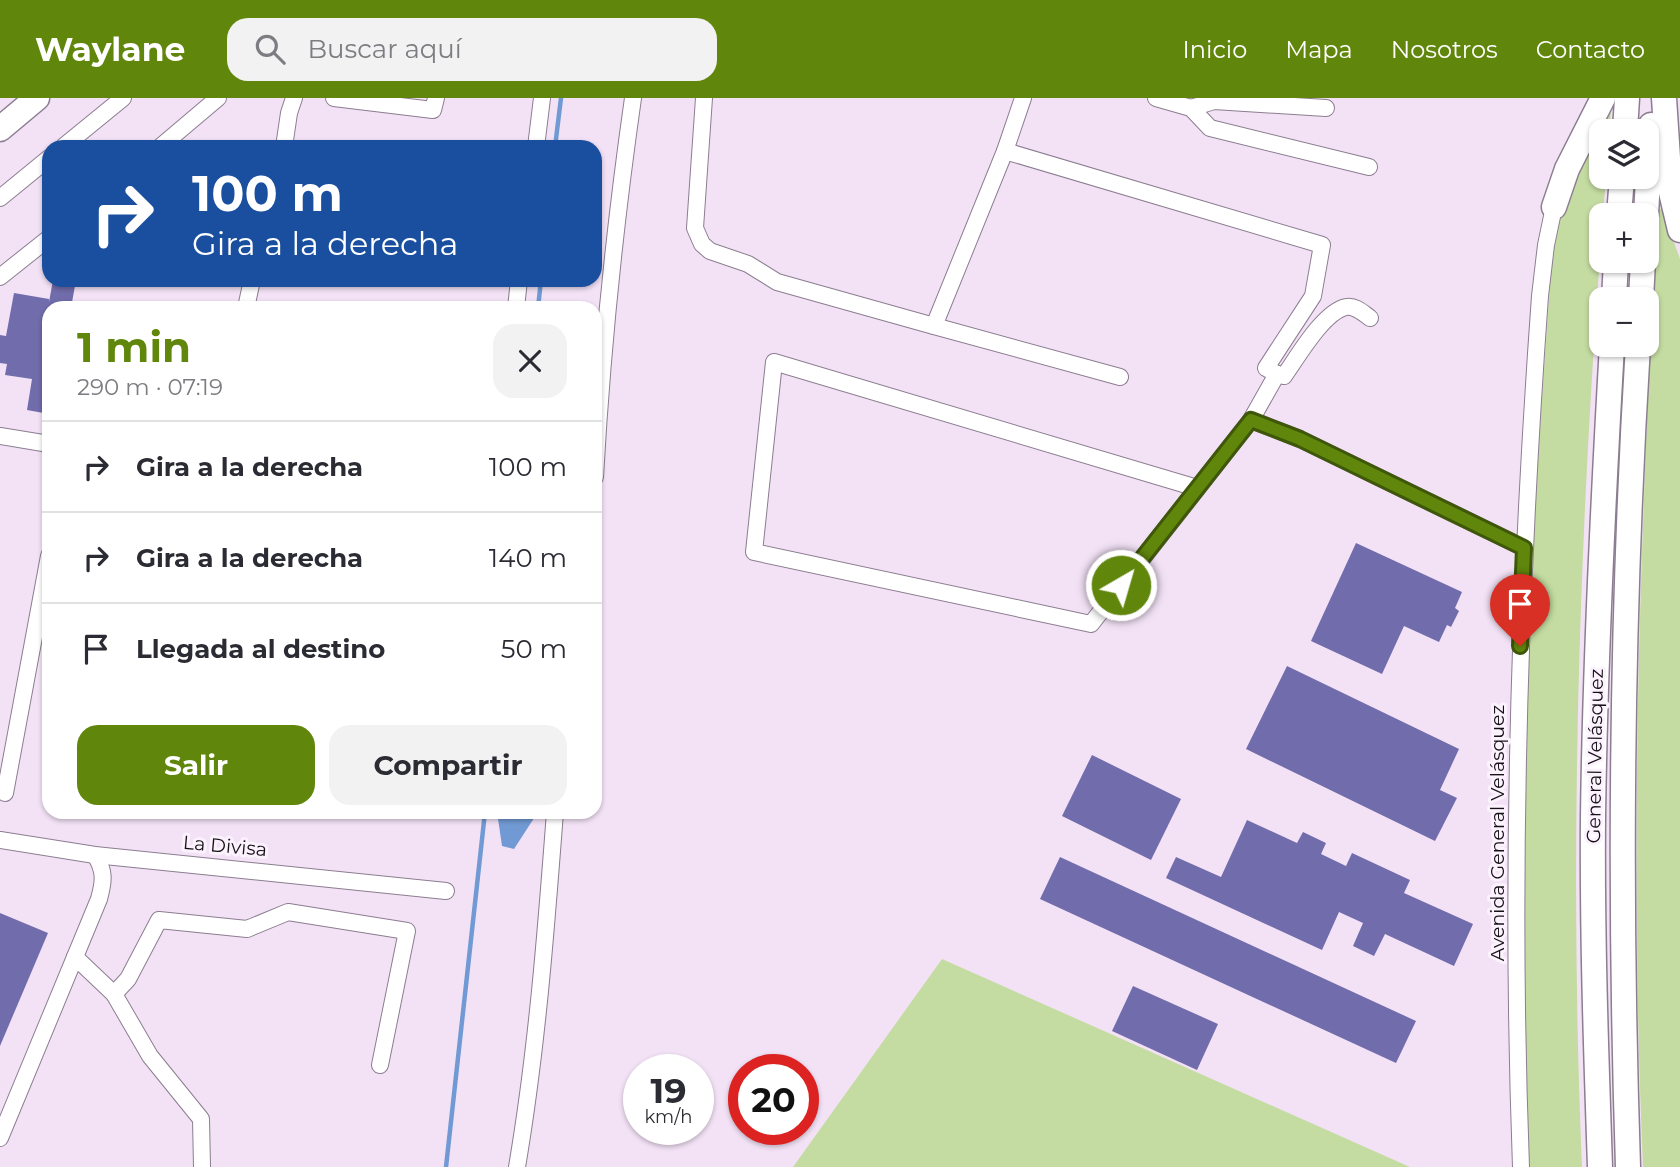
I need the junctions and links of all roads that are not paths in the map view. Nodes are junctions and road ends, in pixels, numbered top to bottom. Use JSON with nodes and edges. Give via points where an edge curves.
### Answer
{"nodes":[{"id":1,"x":37,"y":98,"type":"edge"},
{"id":2,"x":123,"y":98,"type":"edge"},
{"id":3,"x":218,"y":98,"type":"edge"},
{"id":4,"x":294,"y":98,"type":"edge"},
{"id":5,"x":334,"y":98,"type":"edge"},
{"id":6,"x":436,"y":98,"type":"edge"},
{"id":7,"x":542,"y":98,"type":"edge"},
{"id":8,"x":634,"y":98,"type":"edge"},
{"id":9,"x":704,"y":98,"type":"edge"},
{"id":10,"x":1023,"y":98,"type":"edge"},
{"id":11,"x":1156,"y":98,"type":"edge"},
{"id":12,"x":1603,"y":98,"type":"edge"},
{"id":13,"x":1627,"y":98,"type":"edge"},
{"id":14,"x":1653,"y":98,"type":"edge"},
{"id":15,"x":1664,"y":98,"type":"edge"},
{"id":16,"x":1191,"y":108,"type":"junction"},
{"id":17,"x":1326,"y":108,"type":"dead end"},
{"id":18,"x":1626,"y":119,"type":"edge"},
{"id":19,"x":0,"y":129,"type":"edge"},
{"id":20,"x":72,"y":140,"type":"edge"},
{"id":21,"x":168,"y":140,"type":"edge"},
{"id":22,"x":285,"y":140,"type":"edge"},
{"id":23,"x":537,"y":140,"type":"edge"},
{"id":24,"x":1005,"y":151,"type":"junction"},
{"id":25,"x":42,"y":164,"type":"edge"},
{"id":26,"x":1369,"y":167,"type":"dead end"},
{"id":27,"x":0,"y":198,"type":"edge"},
{"id":28,"x":1647,"y":203,"type":"edge"},
{"id":29,"x":1554,"y":206,"type":"joint"},
{"id":30,"x":1680,"y":230,"type":"edge"},
{"id":31,"x":42,"y":244,"type":"edge"},
{"id":32,"x":0,"y":277,"type":"edge"},
{"id":33,"x":1370,"y":318,"type":"dead end"},
{"id":34,"x":934,"y":326,"type":"junction"},
{"id":35,"x":1611,"y":357,"type":"edge"},
{"id":36,"x":1637,"y":357,"type":"edge"},
{"id":37,"x":1277,"y":374,"type":"junction"},
{"id":38,"x":1120,"y":377,"type":"dead end"},
{"id":39,"x":602,"y":385,"type":"edge"},
{"id":40,"x":1251,"y":420,"type":"junction"},
{"id":41,"x":0,"y":436,"type":"edge"},
{"id":42,"x":42,"y":443,"type":"edge"},
{"id":43,"x":1197,"y":488,"type":"junction"},
{"id":44,"x":1524,"y":548,"type":"junction"},
{"id":45,"x":42,"y":594,"type":"edge"},
{"id":46,"x":5,"y":793,"type":"dead end"},
{"id":47,"x":554,"y":819,"type":"edge"},
{"id":48,"x":0,"y":840,"type":"edge"},
{"id":49,"x":95,"y":855,"type":"junction"},
{"id":50,"x":446,"y":891,"type":"dead end"},
{"id":51,"x":75,"y":957,"type":"junction"},
{"id":52,"x":114,"y":994,"type":"junction"},
{"id":53,"x":380,"y":1065,"type":"dead end"},
{"id":54,"x":0,"y":1138,"type":"edge"},
{"id":55,"x":202,"y":1167,"type":"edge"},
{"id":56,"x":517,"y":1167,"type":"edge"},
{"id":57,"x":1521,"y":1167,"type":"edge"},
{"id":58,"x":1600,"y":1167,"type":"edge"},
{"id":59,"x":1628,"y":1167,"type":"edge"}],
"edges":[{"from":1,"to":19,"type":"highway"},
{"from":2,"to":20,"type":"street"},
{"from":3,"to":21,"type":"street"},
{"from":4,"to":22,"type":"street"},
{"from":5,"to":6,"type":"street","via":[[433,110]]},
{"from":7,"to":23,"type":"street"},
{"from":8,"to":39,"type":"street"},
{"from":9,"to":34,"type":"street","via":[[695,228],[702,244],[777,282]]},
{"from":10,"to":24,"type":"street"},
{"from":11,"to":16,"type":"street"},
{"from":12,"to":29,"type":"highway"},
{"from":13,"to":18,"type":"highway"},
{"from":14,"to":28,"type":"highway"},
{"from":15,"to":30,"type":"highway","via":[[1670,188]]},
{"from":16,"to":17,"type":"street","via":[[1214,101]]},
{"from":16,"to":26,"type":"street","via":[[1210,128]]},
{"from":24,"to":34,"type":"street"},
{"from":24,"to":37,"type":"street","via":[[1322,245],[1313,296],[1266,368]]},
{"from":25,"to":27,"type":"street"},
{"from":29,"to":44,"type":"street","name":"Avenida General Velásquez","via":[[1540,296]]},
{"from":31,"to":32,"type":"street"},
{"from":33,"to":37,"type":"street","via":[[1357,308],[1346,307],[1326,319],[1284,376]]},
{"from":34,"to":38,"type":"street"},
{"from":35,"to":58,"type":"highway","name":"General Velásquez","via":[[1594,762]]},
{"from":36,"to":59,"type":"highway","name":"General Velásquez","via":[[1622,824]]},
{"from":37,"to":40,"type":"street"},
{"from":40,"to":43,"type":"street"},
{"from":40,"to":44,"type":"street","via":[[1300,439]]},
{"from":41,"to":42,"type":"street"},
{"from":43,"to":43,"type":"street","via":[[1091,624],[754,552],[774,362]]},
{"from":44,"to":57,"type":"street","name":"Avenida General Velásquez","via":[[1517,842]]},
{"from":45,"to":46,"type":"street"},
{"from":47,"to":56,"type":"street","via":[[542,985]]},
{"from":48,"to":49,"type":"street","name":"La Divisa"},
{"from":49,"to":50,"type":"street","name":"La Divisa"},
{"from":49,"to":51,"type":"street","via":[[104,880]]},
{"from":51,"to":52,"type":"street"},
{"from":51,"to":54,"type":"street"},
{"from":52,"to":53,"type":"street","via":[[128,979],[159,920],[247,929],[288,912],[407,931]]},
{"from":52,"to":55,"type":"street","via":[[150,1056],[201,1119]]}]}
